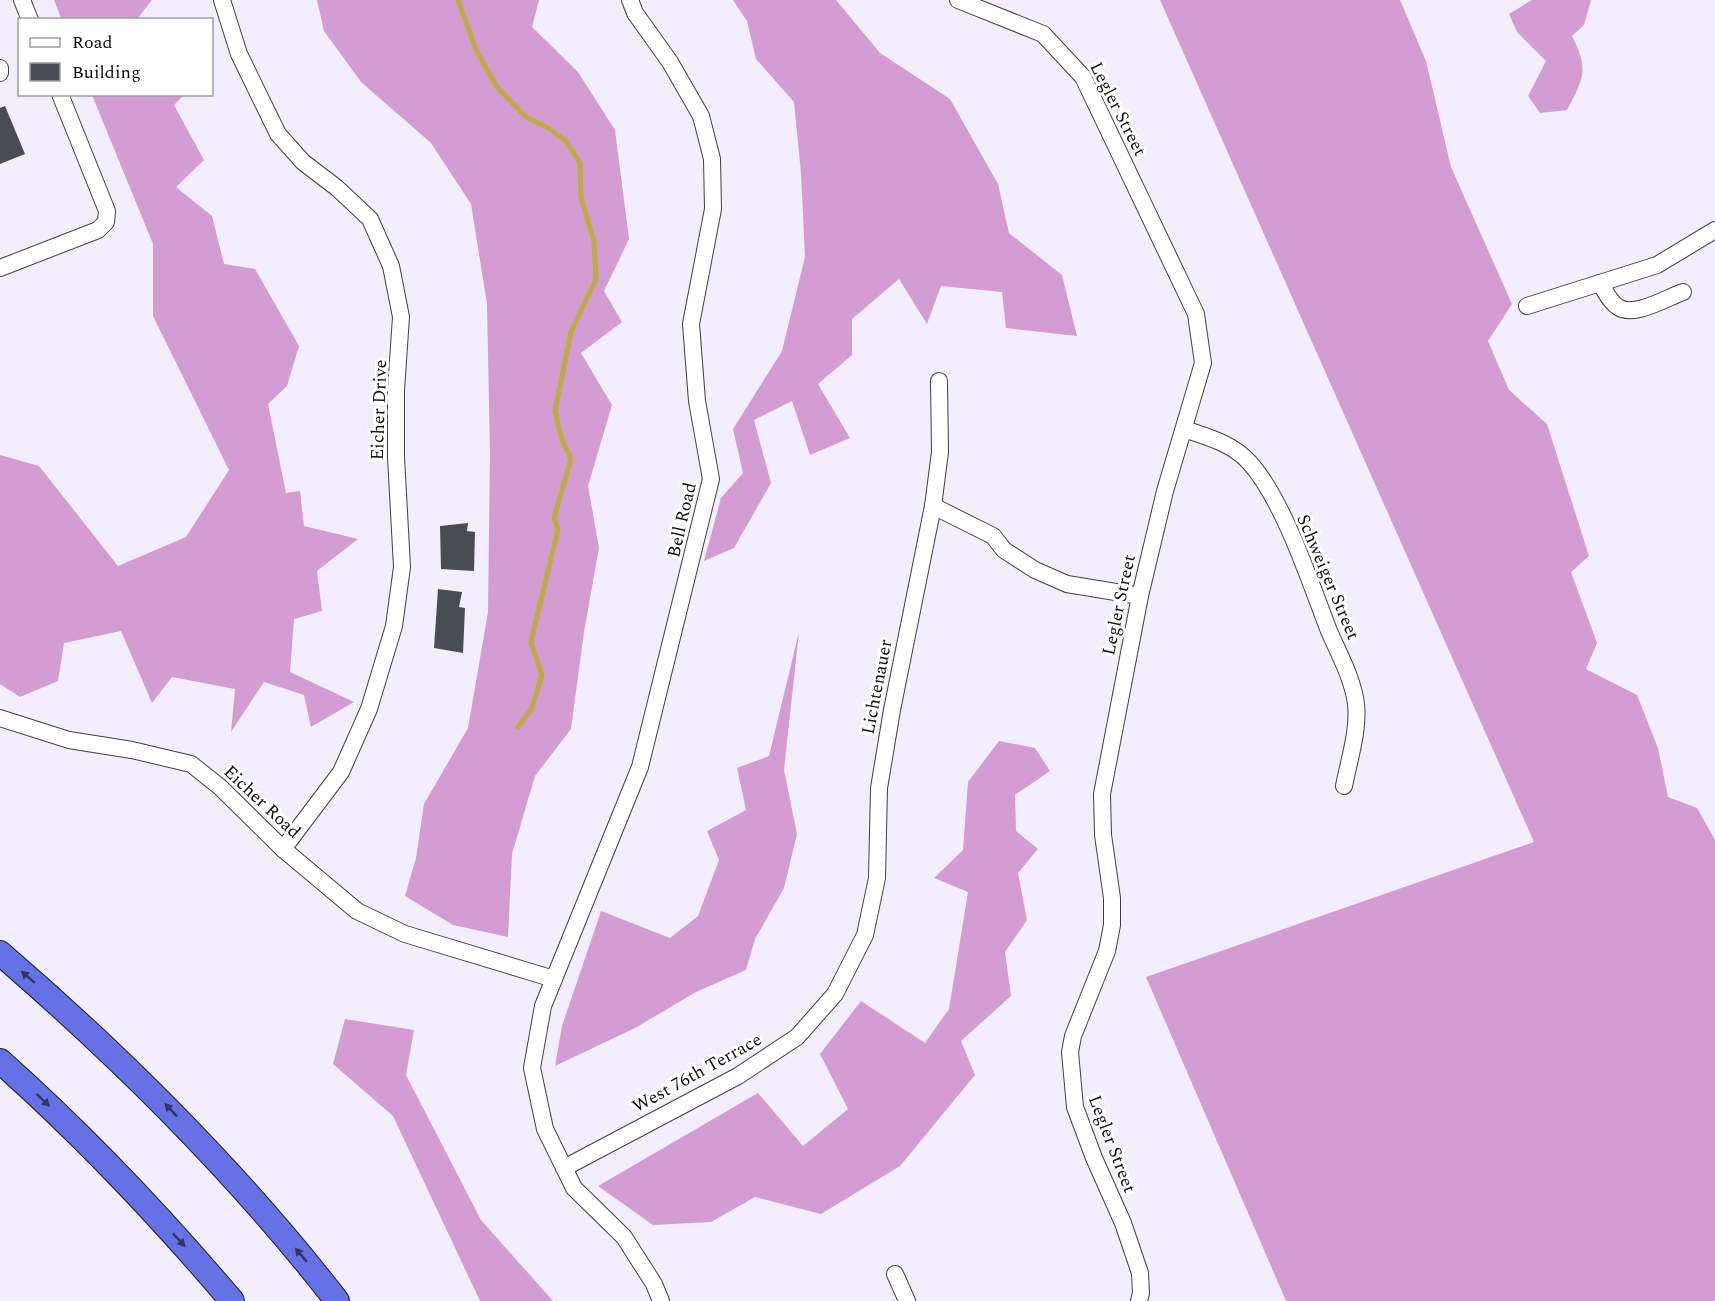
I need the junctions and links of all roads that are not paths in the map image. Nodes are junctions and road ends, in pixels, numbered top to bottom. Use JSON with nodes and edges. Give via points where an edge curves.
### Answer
{"nodes":[{"id":1,"x":22,"y":0,"type":"edge"},
{"id":2,"x":222,"y":0,"type":"edge"},
{"id":3,"x":630,"y":0,"type":"edge"},
{"id":4,"x":958,"y":0,"type":"edge"},
{"id":5,"x":29,"y":18,"type":"edge"},
{"id":6,"x":0,"y":68,"type":"edge"},
{"id":7,"x":0,"y":73,"type":"edge"},
{"id":8,"x":61,"y":96,"type":"edge"},
{"id":9,"x":1715,"y":230,"type":"edge"},
{"id":10,"x":0,"y":268,"type":"edge"},
{"id":11,"x":1600,"y":283,"type":"junction"},
{"id":12,"x":1683,"y":292,"type":"dead end"},
{"id":13,"x":1527,"y":306,"type":"dead end"},
{"id":14,"x":939,"y":381,"type":"dead end"},
{"id":15,"x":1184,"y":429,"type":"junction"},
{"id":16,"x":933,"y":506,"type":"junction"},
{"id":17,"x":1140,"y":596,"type":"junction"},
{"id":18,"x":0,"y":718,"type":"edge"},
{"id":19,"x":1344,"y":786,"type":"dead end"},
{"id":20,"x":283,"y":849,"type":"junction"},
{"id":21,"x":0,"y":953,"type":"edge"},
{"id":22,"x":554,"y":979,"type":"junction"},
{"id":23,"x":835,"y":994,"type":"joint"},
{"id":24,"x":0,"y":1061,"type":"edge"},
{"id":25,"x":564,"y":1168,"type":"junction"},
{"id":26,"x":895,"y":1274,"type":"dead end"},
{"id":27,"x":232,"y":1301,"type":"edge"},
{"id":28,"x":337,"y":1301,"type":"edge"},
{"id":29,"x":661,"y":1301,"type":"edge"},
{"id":30,"x":906,"y":1301,"type":"edge"},
{"id":31,"x":1139,"y":1301,"type":"edge"}],
"edges":[{"from":1,"to":5,"type":"street"},
{"from":2,"to":20,"type":"street","name":"Eicher Drive","via":[[240,54],[278,134],[303,162],[370,219],[392,266],[401,317],[396,458],[402,567],[394,626],[369,709],[341,772]]},
{"from":3,"to":22,"type":"street","name":"Bell Road","via":[[701,116],[712,159],[713,208],[692,324],[697,401],[711,479],[640,767]]},
{"from":4,"to":15,"type":"street","name":"Legler Street","via":[[1043,33],[1083,77],[1196,314],[1203,363]]},
{"from":6,"to":7,"type":"street"},
{"from":8,"to":10,"type":"street","via":[[107,211],[106,222],[98,230]]},
{"from":9,"to":11,"type":"street","via":[[1657,265]]},
{"from":11,"to":12,"type":"street","via":[[1617,307],[1626,310]]},
{"from":11,"to":13,"type":"street"},
{"from":14,"to":16,"type":"street","name":"Lichtenauer","via":[[940,452]]},
{"from":15,"to":17,"type":"street","name":"Legler Street"},
{"from":15,"to":19,"type":"street","name":"Schweiger Street","via":[[1228,446],[1248,461],[1267,485],[1297,550],[1356,704]]},
{"from":16,"to":17,"type":"street","via":[[993,536],[1004,550],[1067,584]]},
{"from":16,"to":23,"type":"street","name":"Lichtenauer","via":[[879,788],[877,878],[865,935]]},
{"from":17,"to":31,"type":"street","name":"Legler Street","via":[[1102,794],[1112,925],[1107,951],[1073,1036],[1070,1072],[1075,1107],[1140,1273]]},
{"from":18,"to":20,"type":"street","name":"Eicher Road","via":[[69,740],[190,764],[220,787]]},
{"from":20,"to":22,"type":"street","name":"Eicher Road","via":[[357,911],[405,934]]},
{"from":28,"to":21,"type":"highway","one_way":true,"via":[[233,1176],[152,1090]]},
{"from":22,"to":25,"type":"street","name":"Bell Road","via":[[543,1006],[532,1068],[545,1128]]},
{"from":23,"to":25,"type":"street","name":"West 76th Terrace","via":[[797,1037],[738,1076]]},
{"from":24,"to":27,"type":"highway","one_way":true,"via":[[131,1188]]},
{"from":25,"to":29,"type":"street","name":"Bell Road","via":[[574,1188],[624,1238]]},
{"from":26,"to":30,"type":"street"}]}
